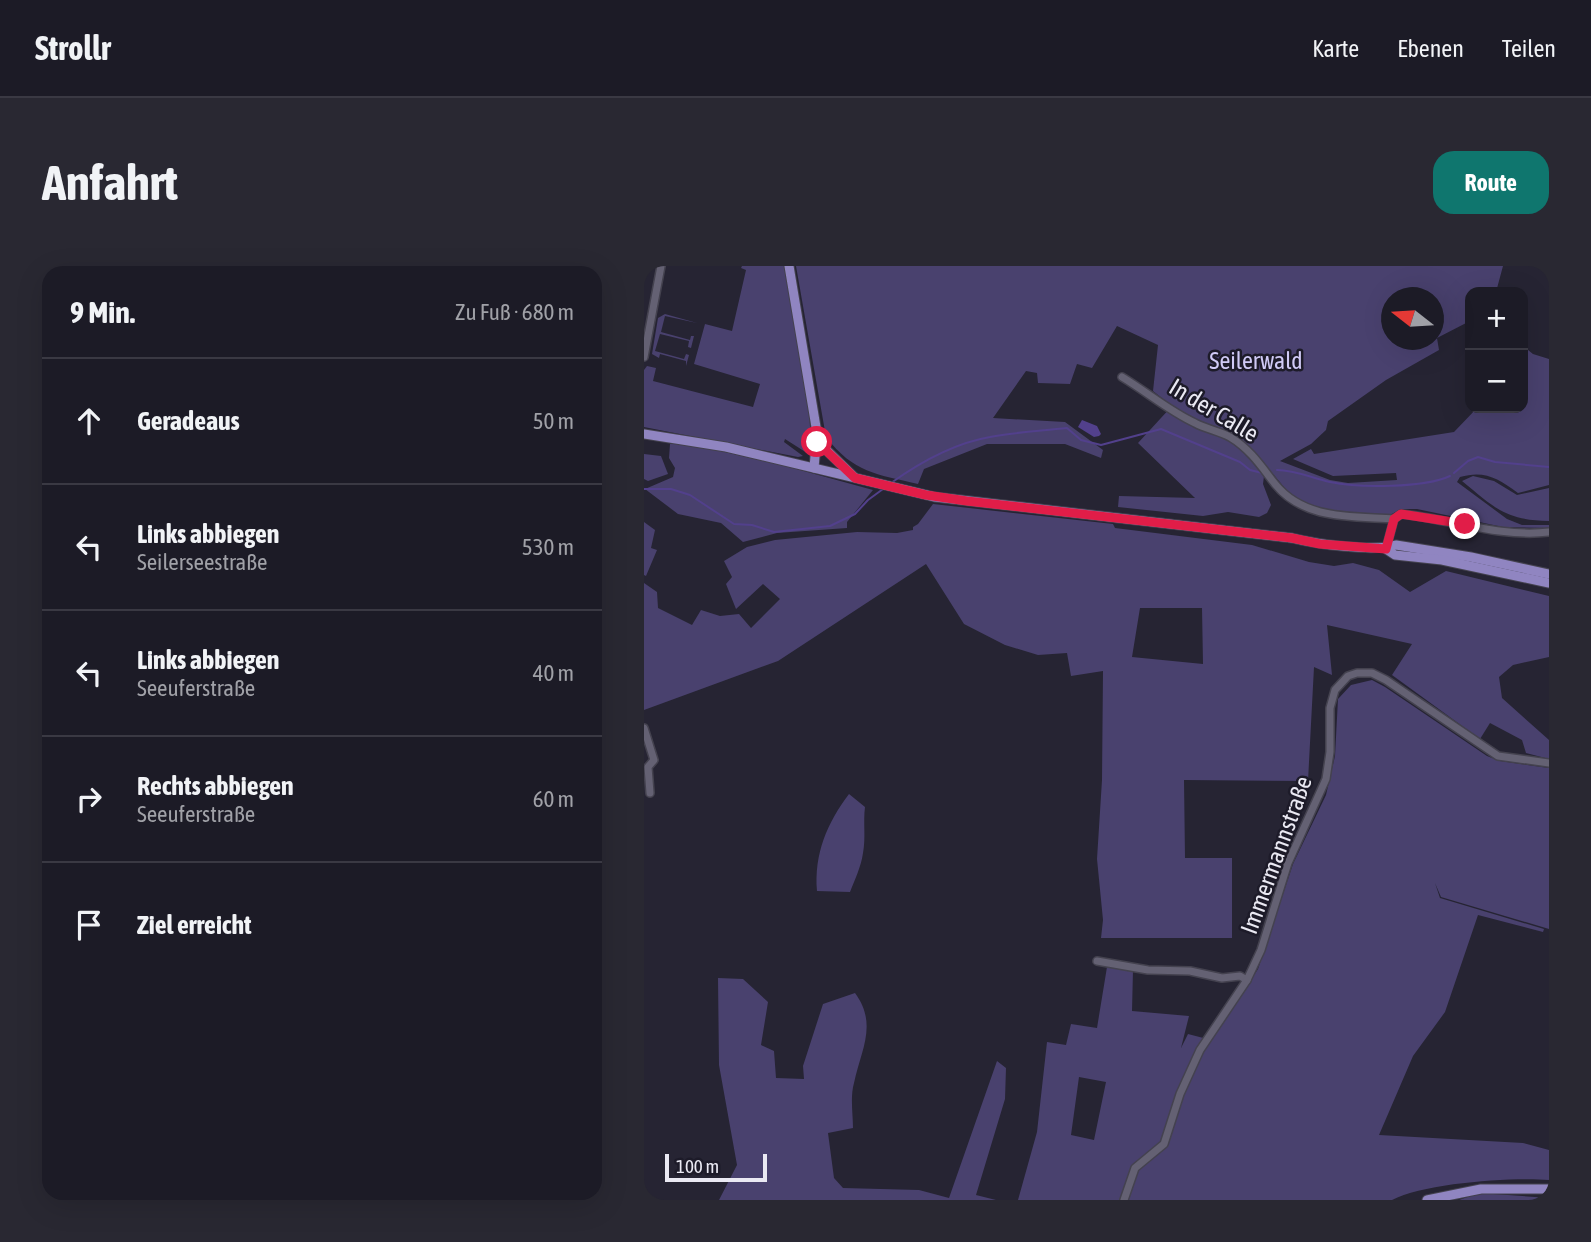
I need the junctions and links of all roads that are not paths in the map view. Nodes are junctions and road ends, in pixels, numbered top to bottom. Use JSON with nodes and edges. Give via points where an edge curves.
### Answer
{"nodes":[{"id":1,"x":661,"y":266,"type":"edge"},
{"id":2,"x":789,"y":266,"type":"edge"},
{"id":3,"x":644,"y":357,"type":"edge"},
{"id":4,"x":1122,"y":377,"type":"dead end"},
{"id":5,"x":644,"y":433,"type":"edge"},
{"id":6,"x":817,"y":442,"type":"junction"},
{"id":7,"x":814,"y":468,"type":"junction"},
{"id":8,"x":855,"y":478,"type":"junction"},
{"id":9,"x":1394,"y":519,"type":"junction"},
{"id":10,"x":1549,"y":532,"type":"edge"},
{"id":11,"x":1386,"y":549,"type":"junction"},
{"id":12,"x":1549,"y":574,"type":"edge"},
{"id":13,"x":1549,"y":583,"type":"edge"},
{"id":14,"x":644,"y":728,"type":"edge"},
{"id":15,"x":1549,"y":763,"type":"edge"},
{"id":16,"x":650,"y":793,"type":"dead end"},
{"id":17,"x":1097,"y":961,"type":"dead end"},
{"id":18,"x":1247,"y":980,"type":"junction"},
{"id":19,"x":1549,"y":1189,"type":"edge"},
{"id":20,"x":1124,"y":1200,"type":"edge"},
{"id":21,"x":1427,"y":1200,"type":"edge"}],
"edges":[{"from":1,"to":3,"type":"street"},
{"from":2,"to":6,"type":"main road"},
{"from":4,"to":9,"type":"street","name":"In der Calle","via":[[1195,423],[1230,437],[1255,456],[1291,501],[1332,515]]},
{"from":5,"to":7,"type":"main road"},
{"from":6,"to":7,"type":"main road"},
{"from":6,"to":8,"type":"main road"},
{"from":7,"to":8,"type":"main road"},
{"from":8,"to":11,"type":"main road","via":[[967,501]]},
{"from":9,"to":10,"type":"street","name":"In der Calle","via":[[1401,514],[1488,529]]},
{"from":9,"to":11,"type":"street"},
{"from":11,"to":12,"type":"main road","via":[[1396,545]]},
{"from":11,"to":13,"type":"main road","via":[[1395,555]]},
{"from":14,"to":16,"type":"street","via":[[654,760],[648,767]]},
{"from":15,"to":18,"type":"street","name":"Immermannstraße","via":[[1498,756],[1372,673],[1357,673],[1341,681],[1331,698],[1329,765],[1323,788],[1288,863]]},
{"from":17,"to":18,"type":"street"},
{"from":18,"to":20,"type":"street","name":"Immermannstraße","via":[[1200,1049],[1164,1144],[1135,1168]]},
{"from":19,"to":21,"type":"main road","via":[[1481,1189]]}]}
